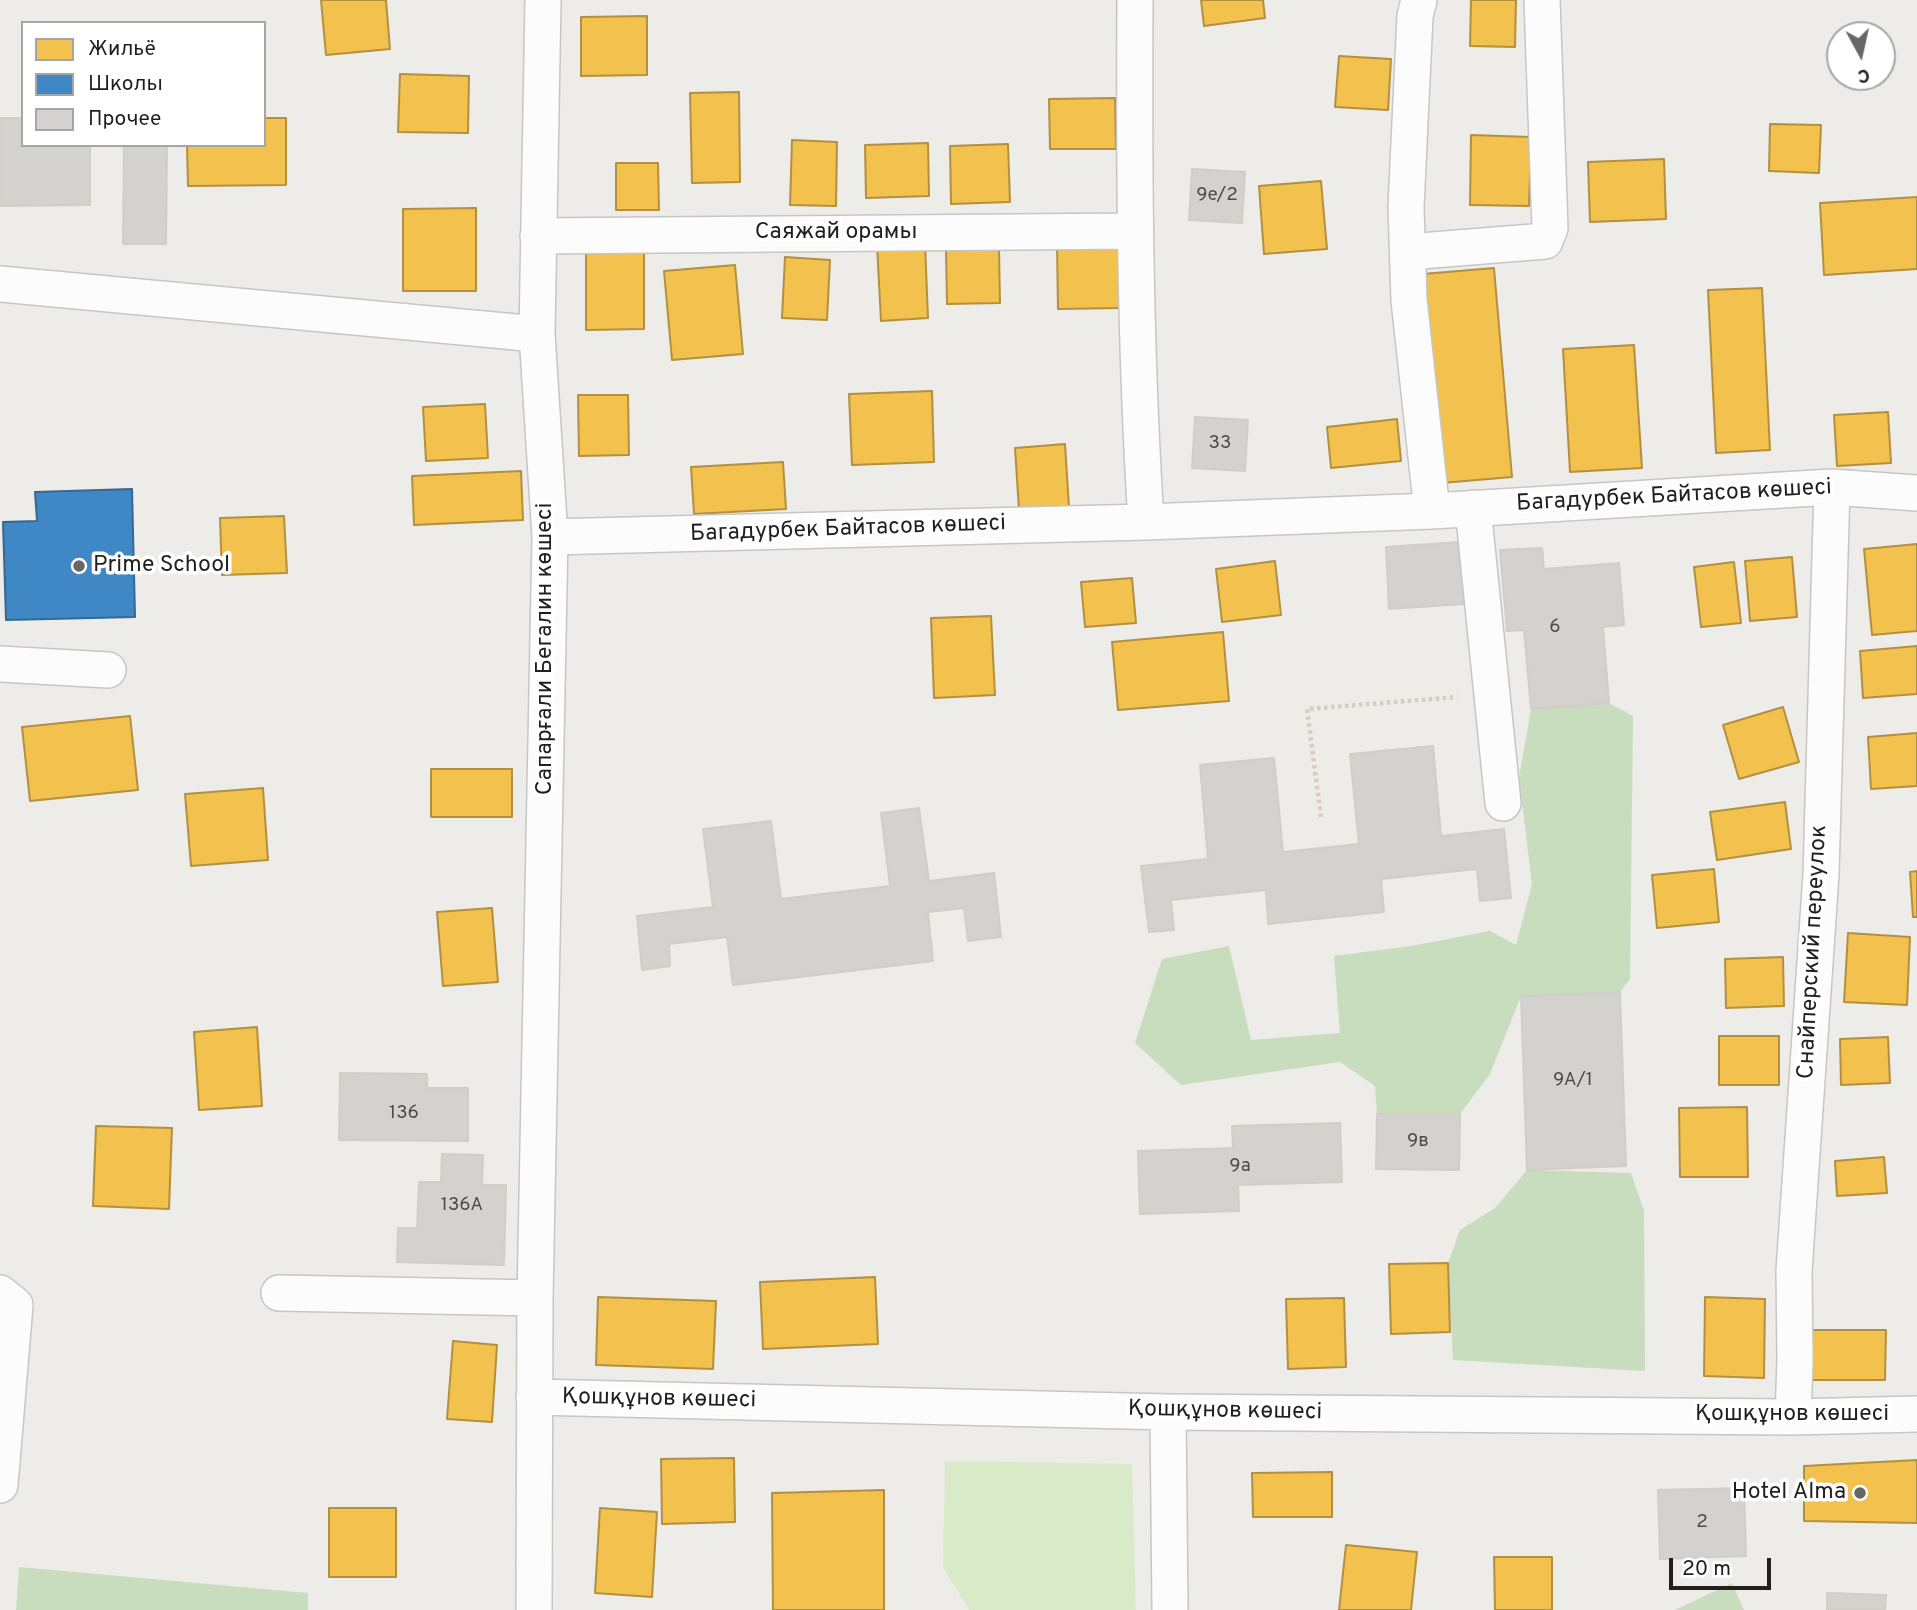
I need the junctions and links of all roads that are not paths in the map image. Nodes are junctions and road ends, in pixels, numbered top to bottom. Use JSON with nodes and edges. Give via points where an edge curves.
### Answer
{"nodes":[{"id":1,"x":543,"y":0,"type":"edge"},
{"id":2,"x":1135,"y":0,"type":"edge"},
{"id":3,"x":1419,"y":0,"type":"edge"},
{"id":4,"x":1542,"y":0,"type":"edge"},
{"id":5,"x":1134,"y":231,"type":"junction"},
{"id":6,"x":538,"y":236,"type":"junction"},
{"id":7,"x":1408,"y":252,"type":"junction"},
{"id":8,"x":0,"y":284,"type":"edge"},
{"id":9,"x":537,"y":334,"type":"junction"},
{"id":10,"x":1832,"y":487,"type":"junction"},
{"id":11,"x":1917,"y":493,"type":"edge"},
{"id":12,"x":1473,"y":508,"type":"junction"},
{"id":13,"x":1432,"y":511,"type":"junction"},
{"id":14,"x":1146,"y":522,"type":"junction"},
{"id":15,"x":550,"y":537,"type":"junction"},
{"id":16,"x":0,"y":664,"type":"edge"},
{"id":17,"x":108,"y":670,"type":"dead end"},
{"id":18,"x":1503,"y":803,"type":"dead end"},
{"id":19,"x":279,"y":1293,"type":"dead end"},
{"id":20,"x":535,"y":1298,"type":"junction"},
{"id":21,"x":7,"y":1299,"type":"edge"},
{"id":22,"x":534,"y":1397,"type":"junction"},
{"id":23,"x":1168,"y":1412,"type":"junction"},
{"id":24,"x":1917,"y":1415,"type":"edge"},
{"id":25,"x":1793,"y":1417,"type":"junction"},
{"id":26,"x":0,"y":1485,"type":"edge"},
{"id":27,"x":534,"y":1610,"type":"edge"},
{"id":28,"x":1170,"y":1610,"type":"edge"}],
"edges":[{"from":1,"to":6,"type":"street","name":"Сапарғали Бегалин көшесі"},
{"from":2,"to":5,"type":"street"},
{"from":3,"to":7,"type":"street","via":[[1406,193]]},
{"from":4,"to":7,"type":"street","via":[[1550,228],[1545,241]]},
{"from":5,"to":6,"type":"street","name":"Саяжай орамы"},
{"from":5,"to":14,"type":"street"},
{"from":6,"to":9,"type":"street","name":"Сапарғали Бегалин көшесі"},
{"from":7,"to":13,"type":"street"},
{"from":8,"to":9,"type":"street"},
{"from":9,"to":15,"type":"street","name":"Сапарғали Бегалин көшесі"},
{"from":10,"to":11,"type":"street","name":"Багадурбек Байтасов көшесі"},
{"from":10,"to":12,"type":"street","name":"Багадурбек Байтасов көшесі"},
{"from":10,"to":25,"type":"street","name":"Снайперский переулок","via":[[1821,874],[1794,1271]]},
{"from":12,"to":13,"type":"street","name":"Багадурбек Байтасов көшесі"},
{"from":12,"to":18,"type":"street"},
{"from":13,"to":14,"type":"street","name":"Багадурбек Байтасов көшесі"},
{"from":14,"to":15,"type":"street","name":"Багадурбек Байтасов көшесі"},
{"from":15,"to":20,"type":"street","name":"Сапарғали Бегалин көшесі"},
{"from":16,"to":17,"type":"street"},
{"from":19,"to":20,"type":"street"},
{"from":20,"to":22,"type":"street","name":"Сапарғали Бегалин көшесі"},
{"from":21,"to":26,"type":"street"},
{"from":22,"to":23,"type":"street","name":"Қошқұнов көшесі"},
{"from":22,"to":27,"type":"street","name":"Сапарғали Бегалин көшесі"},
{"from":23,"to":25,"type":"street","name":"Қошқұнов көшесі"},
{"from":23,"to":28,"type":"street"},
{"from":24,"to":25,"type":"street","name":"Қошқұнов көшесі"}]}
